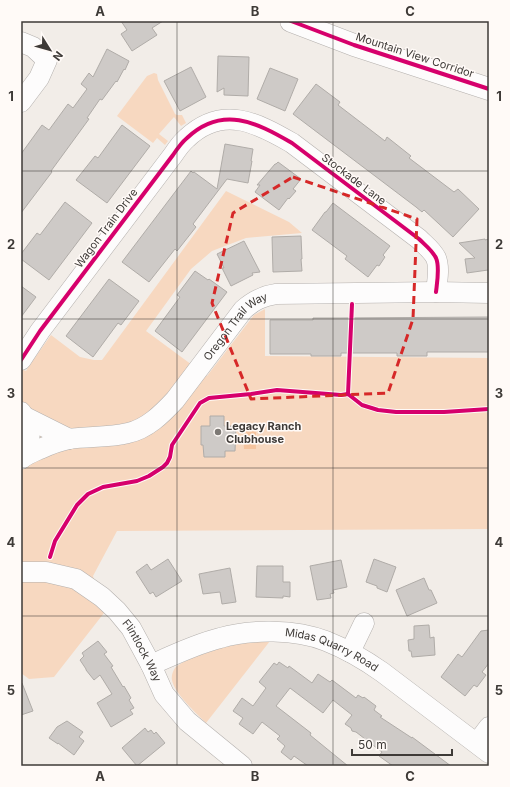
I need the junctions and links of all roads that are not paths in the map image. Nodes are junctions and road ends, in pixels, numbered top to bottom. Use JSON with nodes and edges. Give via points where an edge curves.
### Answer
{"nodes":[{"id":1,"x":291,"y":21,"type":"edge"},
{"id":2,"x":21,"y":42,"type":"edge"},
{"id":3,"x":489,"y":89,"type":"edge"},
{"id":4,"x":21,"y":102,"type":"edge"},
{"id":5,"x":219,"y":120,"type":"joint"},
{"id":6,"x":436,"y":292,"type":"junction"},
{"id":7,"x":489,"y":294,"type":"edge"},
{"id":8,"x":21,"y":360,"type":"edge"},
{"id":9,"x":23,"y":414,"type":"edge"},
{"id":10,"x":69,"y":439,"type":"junction"},
{"id":11,"x":21,"y":459,"type":"edge"},
{"id":12,"x":21,"y":572,"type":"edge"},
{"id":13,"x":364,"y":623,"type":"dead end"},
{"id":14,"x":350,"y":652,"type":"junction"},
{"id":15,"x":151,"y":665,"type":"junction"},
{"id":16,"x":489,"y":727,"type":"edge"},
{"id":17,"x":483,"y":748,"type":"edge"},
{"id":18,"x":242,"y":766,"type":"edge"}],
"edges":[{"from":1,"to":3,"type":"highway","name":"Mountain View Corridor","via":[[354,45]]},
{"from":2,"to":4,"type":"street","via":[[34,47],[47,60],[39,78]]},
{"from":5,"to":6,"type":"street","name":"Stockade Lane","via":[[246,121],[292,143],[419,239],[436,259]]},
{"from":5,"to":8,"type":"street","name":"Wagon Train Drive","via":[[194,131],[172,154]]},
{"from":6,"to":7,"type":"street","name":"Oregon Trail Way"},
{"from":6,"to":10,"type":"street","name":"Oregon Trail Way","via":[[267,295],[243,310],[175,400],[154,420],[128,433]]},
{"from":9,"to":10,"type":"street"},
{"from":9,"to":11,"type":"street","via":[[29,427],[30,439]]},
{"from":10,"to":11,"type":"street","name":"Oregon Trail Way","via":[[26,454]]},
{"from":12,"to":15,"type":"street","name":"Flintlock Way","via":[[46,572],[76,579],[102,596],[131,628]]},
{"from":13,"to":14,"type":"street"},
{"from":14,"to":15,"type":"street","name":"Midas Quarry Road","via":[[324,640],[310,637],[268,632],[235,634],[205,642]]},
{"from":14,"to":17,"type":"street","name":"Midas Quarry Road","via":[[367,661]]},
{"from":15,"to":18,"type":"street","name":"Flintlock Way","via":[[164,694],[187,721]]},
{"from":16,"to":17,"type":"street"}]}
